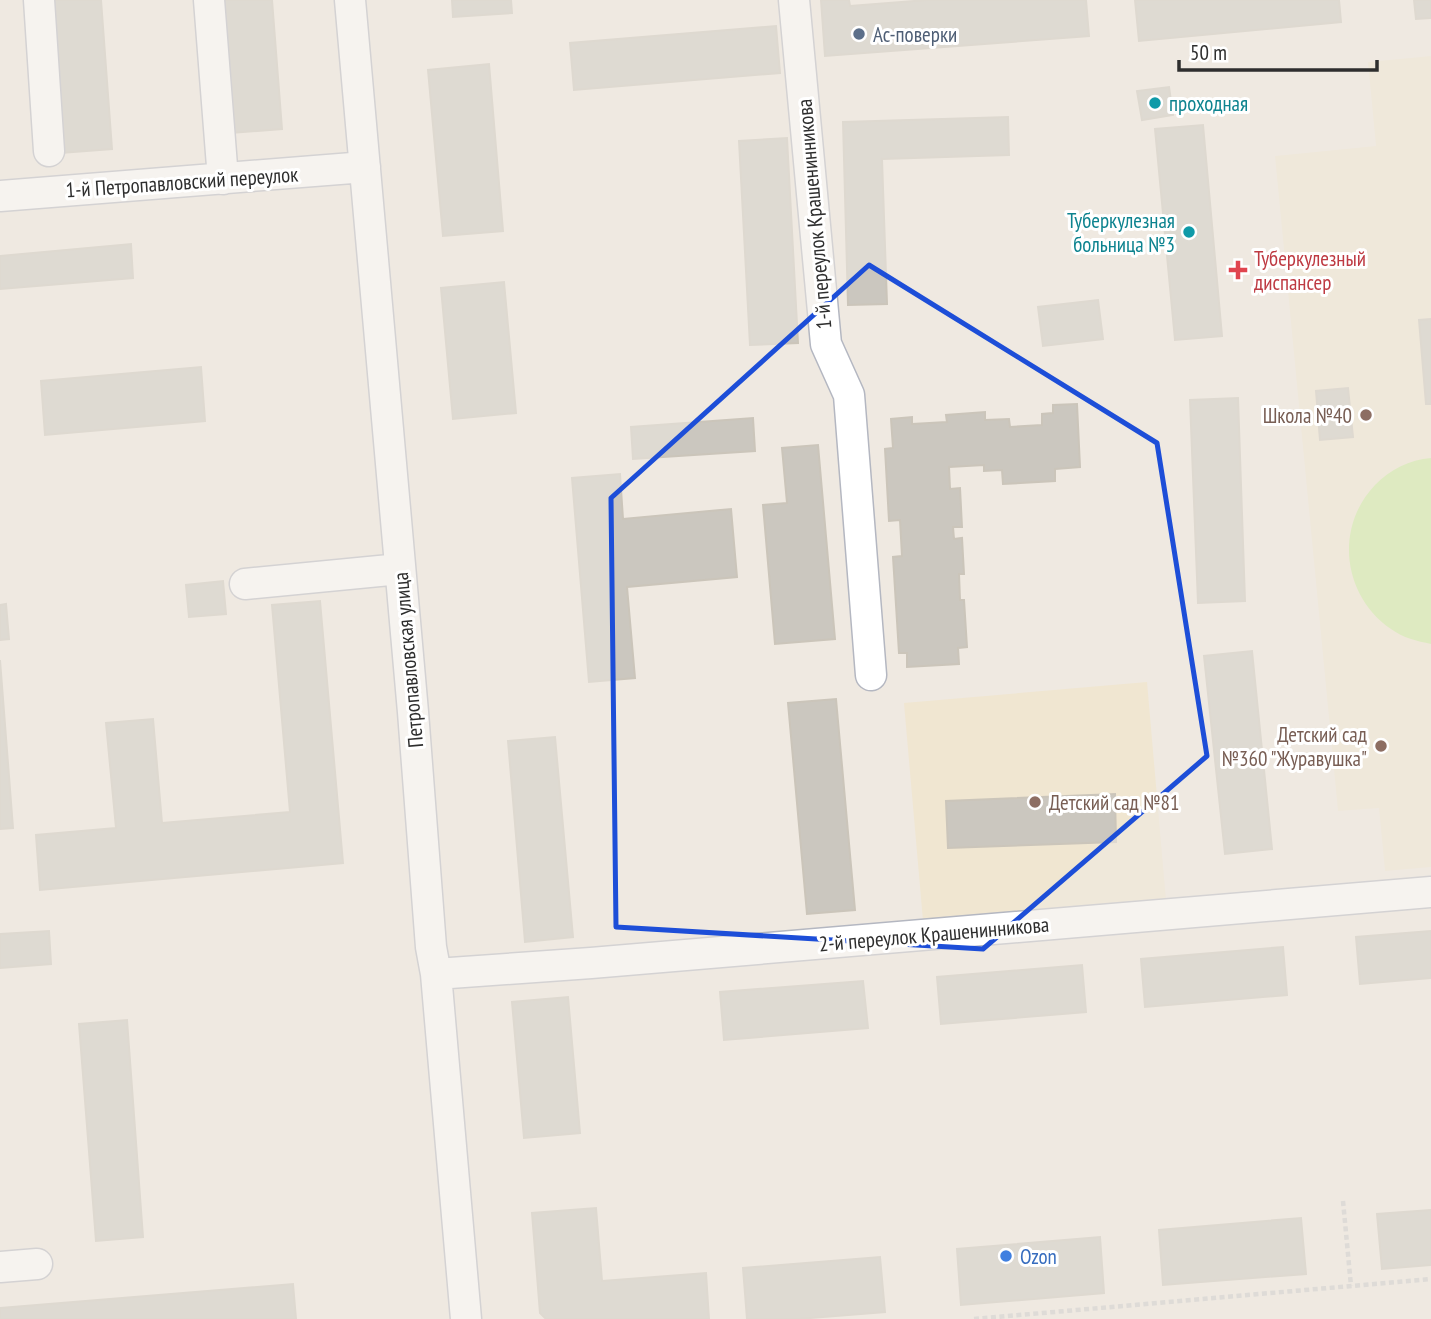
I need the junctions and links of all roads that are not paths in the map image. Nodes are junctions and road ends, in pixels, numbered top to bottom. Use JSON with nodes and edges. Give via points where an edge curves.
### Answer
{"nodes":[{"id":1,"x":39,"y":0,"type":"edge"},
{"id":2,"x":209,"y":0,"type":"edge"},
{"id":3,"x":350,"y":0,"type":"edge"},
{"id":4,"x":794,"y":0,"type":"edge"},
{"id":5,"x":49,"y":151,"type":"dead end"},
{"id":6,"x":365,"y":167,"type":"junction"},
{"id":7,"x":223,"y":179,"type":"junction"},
{"id":8,"x":0,"y":196,"type":"edge"},
{"id":9,"x":400,"y":569,"type":"junction"},
{"id":10,"x":245,"y":584,"type":"dead end"},
{"id":11,"x":871,"y":675,"type":"dead end"},
{"id":12,"x":1431,"y":892,"type":"edge"},
{"id":13,"x":436,"y":974,"type":"junction"},
{"id":14,"x":37,"y":1264,"type":"dead end"},
{"id":15,"x":0,"y":1267,"type":"edge"},
{"id":16,"x":466,"y":1319,"type":"edge"}],
"edges":[{"from":1,"to":5,"type":"street"},
{"from":2,"to":7,"type":"street"},
{"from":3,"to":6,"type":"street","name":"Петропавловская улица"},
{"from":4,"to":11,"type":"street","name":"1-й переулок Крашенинникова","via":[[826,344],[849,395]]},
{"from":6,"to":7,"type":"street","name":"1-й Петропавловский переулок"},
{"from":6,"to":9,"type":"street","name":"Петропавловская улица"},
{"from":7,"to":8,"type":"street","name":"1-й Петропавловский переулок"},
{"from":9,"to":10,"type":"street"},
{"from":9,"to":13,"type":"street","name":"Петропавловская улица"},
{"from":12,"to":13,"type":"street","name":"2-й переулок Крашенинникова"},
{"from":13,"to":16,"type":"street","name":"Петропавловская улица"},
{"from":14,"to":15,"type":"street"}]}
